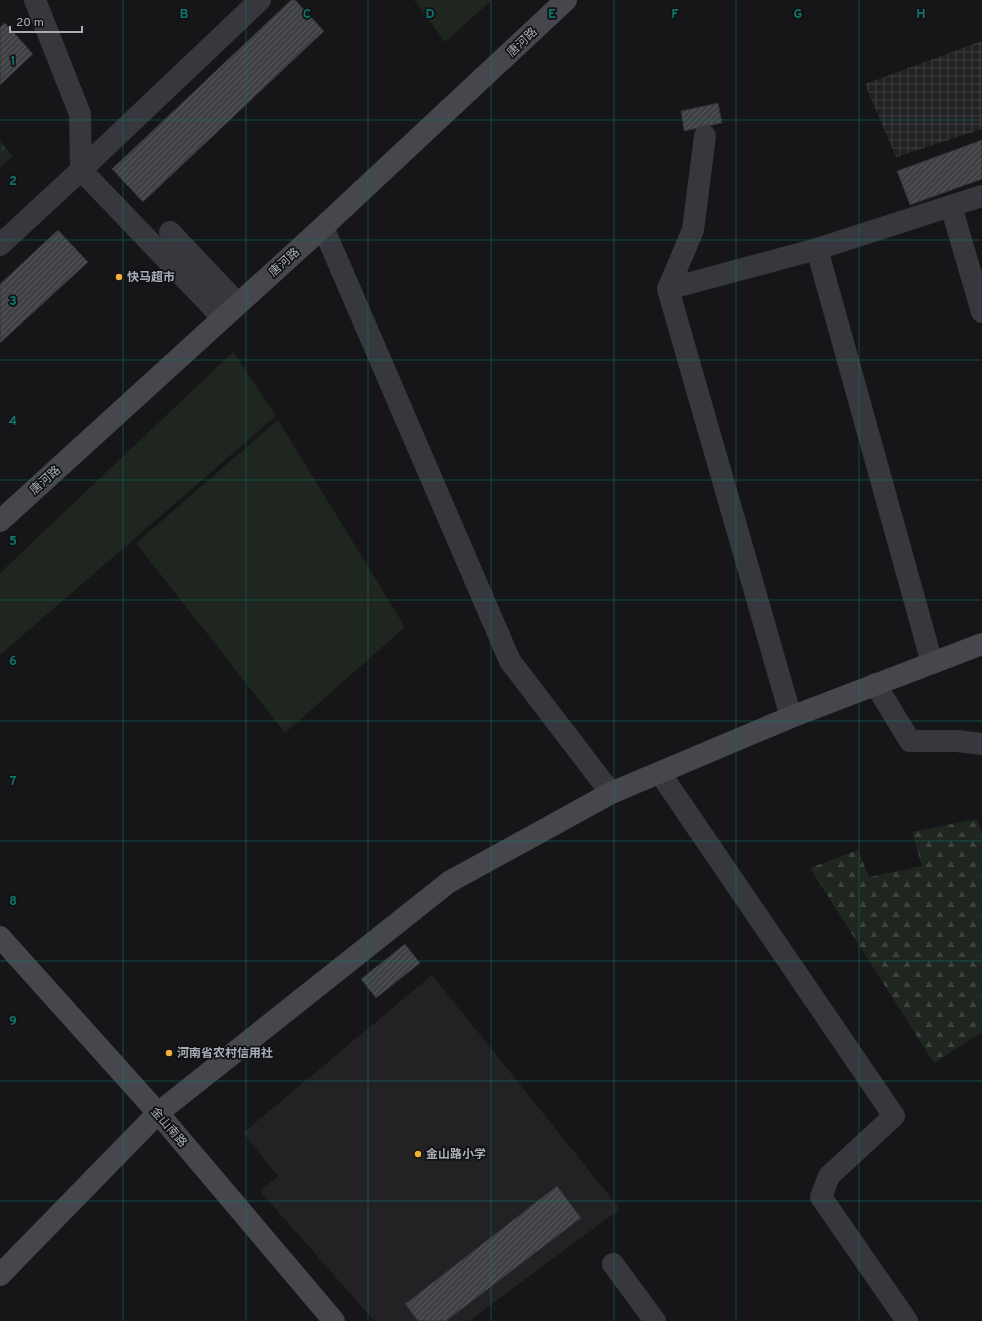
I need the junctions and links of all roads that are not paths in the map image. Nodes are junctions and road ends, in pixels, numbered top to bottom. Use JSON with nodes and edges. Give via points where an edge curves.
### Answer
{"nodes":[{"id":1,"x":35,"y":0,"type":"edge"},
{"id":2,"x":260,"y":0,"type":"edge"},
{"id":3,"x":566,"y":0,"type":"edge"},
{"id":4,"x":705,"y":136,"type":"dead end"},
{"id":5,"x":81,"y":170,"type":"junction"},
{"id":6,"x":982,"y":196,"type":"edge"},
{"id":7,"x":951,"y":206,"type":"junction"},
{"id":8,"x":323,"y":226,"type":"junction"},
{"id":9,"x":170,"y":232,"type":"dead end"},
{"id":10,"x":0,"y":245,"type":"edge"},
{"id":11,"x":817,"y":249,"type":"junction"},
{"id":12,"x":668,"y":289,"type":"junction"},
{"id":13,"x":231,"y":311,"type":"junction"},
{"id":14,"x":982,"y":312,"type":"edge"},
{"id":15,"x":0,"y":521,"type":"edge"},
{"id":16,"x":982,"y":644,"type":"edge"},
{"id":17,"x":932,"y":663,"type":"junction"},
{"id":18,"x":875,"y":684,"type":"junction"},
{"id":19,"x":790,"y":717,"type":"junction"},
{"id":20,"x":982,"y":744,"type":"edge"},
{"id":21,"x":660,"y":773,"type":"junction"},
{"id":22,"x":611,"y":793,"type":"junction"},
{"id":23,"x":0,"y":936,"type":"edge"},
{"id":24,"x":158,"y":1113,"type":"junction"},
{"id":25,"x":613,"y":1264,"type":"dead end"},
{"id":26,"x":0,"y":1275,"type":"edge"},
{"id":27,"x":334,"y":1321,"type":"edge"},
{"id":28,"x":655,"y":1321,"type":"edge"},
{"id":29,"x":907,"y":1321,"type":"edge"}],
"edges":[{"from":1,"to":5,"type":"street","via":[[80,114]]},
{"from":2,"to":5,"type":"street"},
{"from":3,"to":8,"type":"street","name":"唐河路"},
{"from":4,"to":12,"type":"street","via":[[694,230]]},
{"from":5,"to":10,"type":"street"},
{"from":5,"to":13,"type":"street"},
{"from":6,"to":7,"type":"street"},
{"from":7,"to":11,"type":"street"},
{"from":7,"to":14,"type":"street"},
{"from":8,"to":13,"type":"street","name":"唐河路"},
{"from":8,"to":22,"type":"street","via":[[510,661]]},
{"from":9,"to":13,"type":"street"},
{"from":11,"to":12,"type":"street"},
{"from":11,"to":17,"type":"street"},
{"from":12,"to":19,"type":"street"},
{"from":13,"to":15,"type":"street","name":"唐河路"},
{"from":16,"to":17,"type":"street"},
{"from":17,"to":18,"type":"street"},
{"from":18,"to":19,"type":"street"},
{"from":18,"to":20,"type":"street","via":[[910,741]]},
{"from":19,"to":21,"type":"street"},
{"from":21,"to":22,"type":"street"},
{"from":21,"to":29,"type":"street","via":[[894,1116],[829,1176],[821,1196]]},
{"from":22,"to":24,"type":"street","via":[[449,882]]},
{"from":23,"to":24,"type":"street","name":"金山南路"},
{"from":24,"to":26,"type":"street"},
{"from":24,"to":27,"type":"street","name":"金山南路"},
{"from":25,"to":28,"type":"street"}]}
